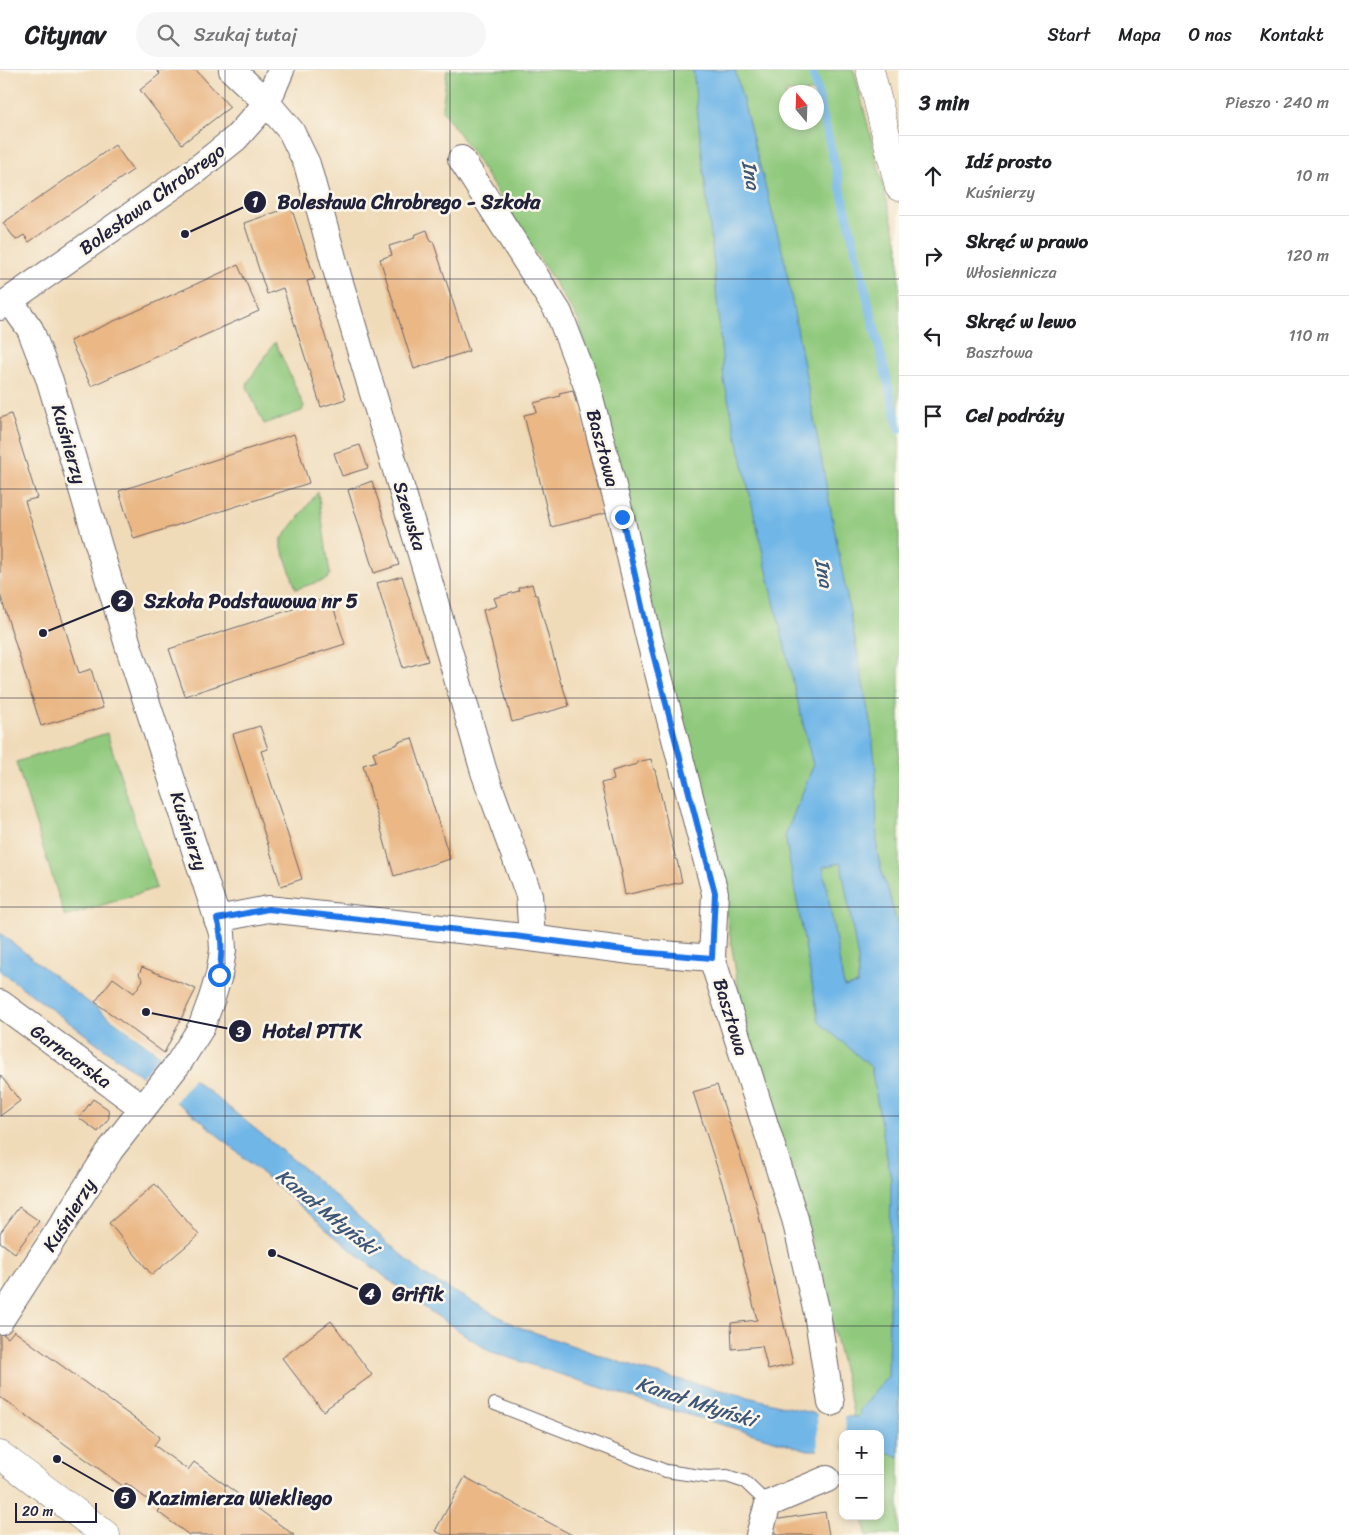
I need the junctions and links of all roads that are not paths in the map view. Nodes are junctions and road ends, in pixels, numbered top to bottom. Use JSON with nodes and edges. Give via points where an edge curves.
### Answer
{"nodes":[{"id":1,"x":232,"y":70,"type":"edge"},
{"id":2,"x":281,"y":70,"type":"edge"},
{"id":3,"x":870,"y":70,"type":"edge"},
{"id":4,"x":267,"y":102,"type":"junction"},
{"id":5,"x":462,"y":159,"type":"dead end"},
{"id":6,"x":899,"y":187,"type":"edge"},
{"id":7,"x":5,"y":304,"type":"edge"},
{"id":8,"x":217,"y":919,"type":"junction"},
{"id":9,"x":532,"y":938,"type":"junction"},
{"id":10,"x":712,"y":958,"type":"junction"},
{"id":11,"x":0,"y":1003,"type":"edge"},
{"id":12,"x":147,"y":1102,"type":"junction"},
{"id":13,"x":0,"y":1321,"type":"edge"},
{"id":14,"x":831,"y":1403,"type":"dead end"},
{"id":15,"x":495,"y":1404,"type":"dead end"},
{"id":16,"x":0,"y":1454,"type":"edge"},
{"id":17,"x":827,"y":1479,"type":"dead end"},
{"id":18,"x":768,"y":1504,"type":"junction"},
{"id":19,"x":106,"y":1535,"type":"edge"},
{"id":20,"x":759,"y":1535,"type":"edge"}],
"edges":[{"from":1,"to":4,"type":"street","name":"Szewska"},
{"from":2,"to":4,"type":"street","name":"Bolesława Chrobrego"},
{"from":3,"to":6,"type":"street"},
{"from":4,"to":7,"type":"street","name":"Bolesława Chrobrego","via":[[236,138],[196,170]]},
{"from":4,"to":9,"type":"street","name":"Szewska","via":[[292,131],[307,164],[484,772],[529,895]]},
{"from":5,"to":10,"type":"street","name":"Basztowa","via":[[558,312],[587,386],[715,893]]},
{"from":7,"to":8,"type":"street","name":"Kuśnierzy","via":[[30,329],[50,381],[128,645]]},
{"from":8,"to":9,"type":"street","via":[[268,909]]},
{"from":8,"to":12,"type":"street","name":"Kuśnierzy","via":[[223,950],[219,975],[201,1028],[178,1064]]},
{"from":9,"to":10,"type":"street"},
{"from":10,"to":14,"type":"street","name":"Basztowa","via":[[794,1219],[817,1312]]},
{"from":11,"to":12,"type":"street","name":"Garncarska"},
{"from":12,"to":13,"type":"street","name":"Kuśnierzy","via":[[111,1149]]},
{"from":15,"to":18,"type":"lane","via":[[666,1471],[707,1477],[727,1476],[745,1482]]},
{"from":16,"to":19,"type":"street"},
{"from":17,"to":18,"type":"street"},
{"from":18,"to":20,"type":"street"}]}
